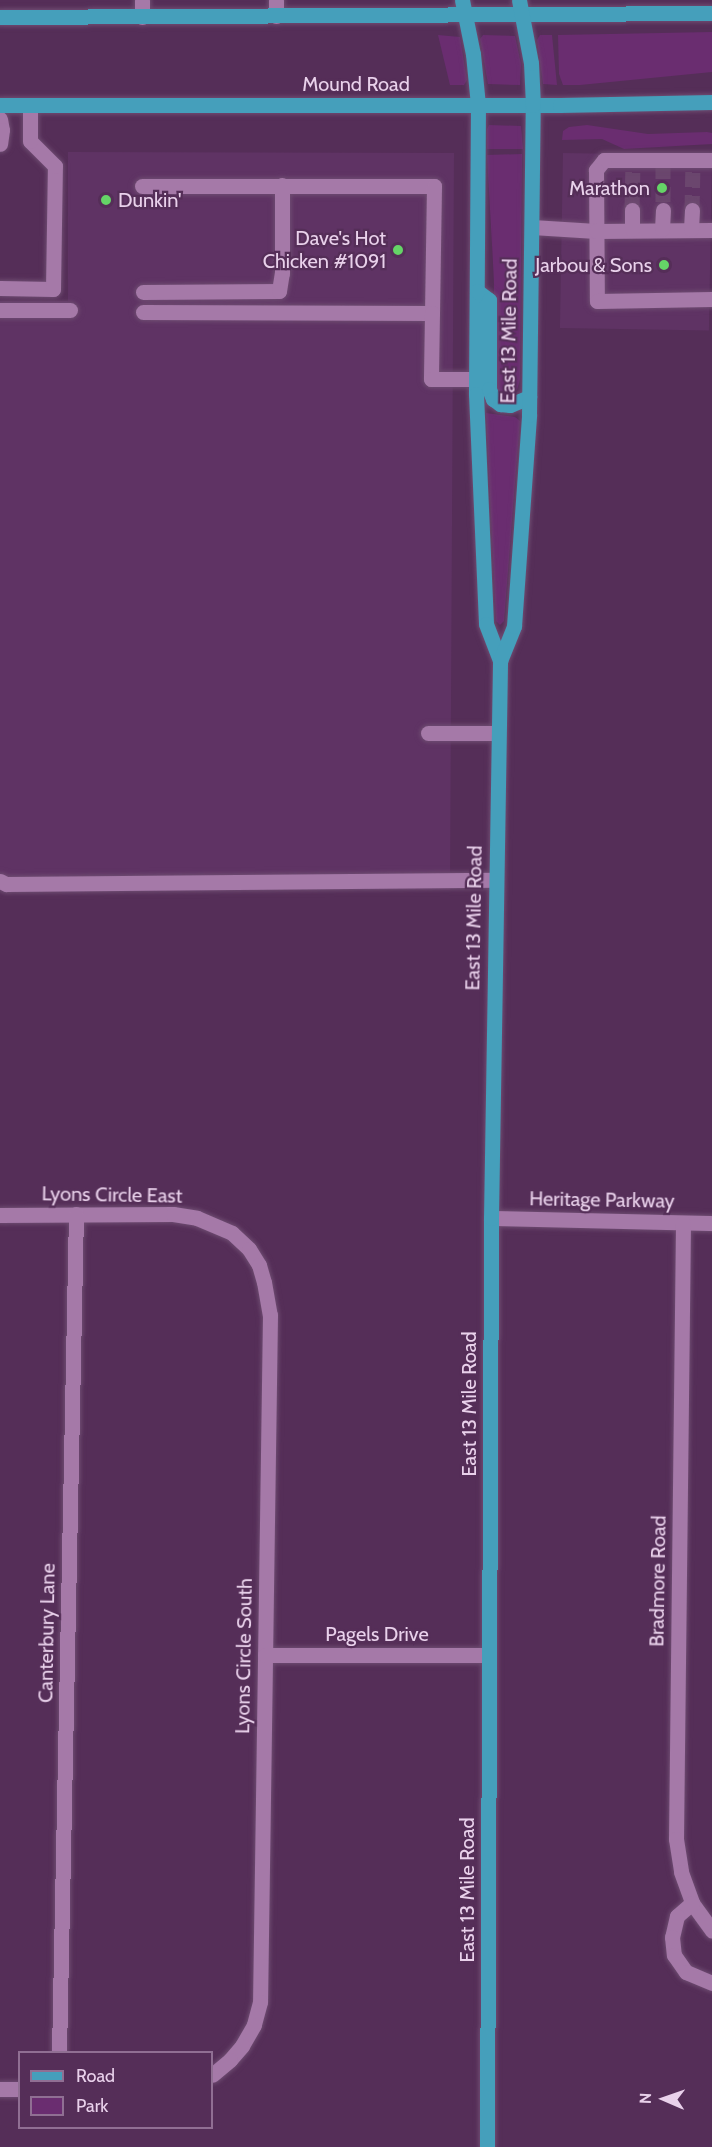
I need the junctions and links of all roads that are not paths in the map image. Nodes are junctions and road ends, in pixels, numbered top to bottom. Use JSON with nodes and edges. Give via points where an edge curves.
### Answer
{"nodes":[{"id":1,"x":142,"y":0,"type":"edge"},
{"id":2,"x":276,"y":0,"type":"edge"},
{"id":3,"x":462,"y":0,"type":"edge"},
{"id":4,"x":519,"y":0,"type":"edge"},
{"id":5,"x":712,"y":13,"type":"edge"},
{"id":6,"x":276,"y":16,"type":"junction"},
{"id":7,"x":465,"y":16,"type":"junction"},
{"id":8,"x":522,"y":16,"type":"junction"},
{"id":9,"x":0,"y":17,"type":"edge"},
{"id":10,"x":142,"y":17,"type":"junction"},
{"id":11,"x":712,"y":102,"type":"edge"},
{"id":12,"x":0,"y":105,"type":"edge"},
{"id":13,"x":30,"y":105,"type":"junction"},
{"id":14,"x":478,"y":105,"type":"junction"},
{"id":15,"x":533,"y":105,"type":"junction"},
{"id":16,"x":0,"y":119,"type":"edge"},
{"id":17,"x":0,"y":144,"type":"edge"},
{"id":18,"x":712,"y":160,"type":"edge"},
{"id":19,"x":282,"y":185,"type":"junction"},
{"id":20,"x":142,"y":186,"type":"dead end"},
{"id":21,"x":632,"y":210,"type":"tunnel mouth"},
{"id":22,"x":663,"y":210,"type":"tunnel mouth"},
{"id":23,"x":692,"y":210,"type":"tunnel mouth"},
{"id":24,"x":532,"y":227,"type":"junction"},
{"id":25,"x":632,"y":229,"type":"junction"},
{"id":26,"x":662,"y":229,"type":"junction"},
{"id":27,"x":691,"y":230,"type":"junction"},
{"id":28,"x":712,"y":230,"type":"edge"},
{"id":29,"x":596,"y":231,"type":"junction"},
{"id":30,"x":0,"y":288,"type":"edge"},
{"id":31,"x":477,"y":291,"type":"junction"},
{"id":32,"x":143,"y":292,"type":"dead end"},
{"id":33,"x":712,"y":299,"type":"edge"},
{"id":34,"x":0,"y":310,"type":"edge"},
{"id":35,"x":70,"y":310,"type":"dead end"},
{"id":36,"x":143,"y":312,"type":"dead end"},
{"id":37,"x":432,"y":314,"type":"junction"},
{"id":38,"x":476,"y":379,"type":"junction"},
{"id":39,"x":529,"y":397,"type":"junction"},
{"id":40,"x":500,"y":661,"type":"junction"},
{"id":41,"x":428,"y":733,"type":"dead end"},
{"id":42,"x":498,"y":733,"type":"junction"},
{"id":43,"x":496,"y":880,"type":"junction"},
{"id":44,"x":0,"y":881,"type":"edge"},
{"id":45,"x":76,"y":1214,"type":"junction"},
{"id":46,"x":0,"y":1215,"type":"edge"},
{"id":47,"x":491,"y":1218,"type":"junction"},
{"id":48,"x":682,"y":1223,"type":"junction"},
{"id":49,"x":712,"y":1223,"type":"edge"},
{"id":50,"x":249,"y":1249,"type":"joint"},
{"id":51,"x":265,"y":1655,"type":"junction"},
{"id":52,"x":489,"y":1655,"type":"junction"},
{"id":53,"x":692,"y":1903,"type":"junction"},
{"id":54,"x":712,"y":1931,"type":"edge"},
{"id":55,"x":712,"y":1983,"type":"edge"},
{"id":56,"x":59,"y":2051,"type":"edge"},
{"id":57,"x":213,"y":2074,"type":"edge"},
{"id":58,"x":18,"y":2089,"type":"edge"},
{"id":59,"x":0,"y":2090,"type":"edge"},
{"id":60,"x":488,"y":2147,"type":"edge"}],
"edges":[{"from":1,"to":10,"type":"street"},
{"from":2,"to":6,"type":"street"},
{"from":3,"to":7,"type":"main road","name":"East 13 Mile Road"},
{"from":4,"to":8,"type":"main road","name":"East 13 Mile Road"},
{"from":5,"to":8,"type":"main road"},
{"from":6,"to":7,"type":"main road"},
{"from":6,"to":10,"type":"main road"},
{"from":7,"to":8,"type":"main road"},
{"from":7,"to":14,"type":"main road","name":"East 13 Mile Road"},
{"from":8,"to":15,"type":"main road","name":"East 13 Mile Road","via":[[531,63]]},
{"from":9,"to":10,"type":"main road"},
{"from":11,"to":15,"type":"main road","name":"Mound Road"},
{"from":12,"to":13,"type":"main road","name":"Mound Road"},
{"from":13,"to":14,"type":"main road","name":"Mound Road"},
{"from":13,"to":30,"type":"street","via":[[30,141],[55,166],[53,289]]},
{"from":14,"to":15,"type":"main road","name":"Mound Road"},
{"from":14,"to":31,"type":"main road","name":"East 13 Mile Road"},
{"from":15,"to":24,"type":"main road","name":"East 13 Mile Road"},
{"from":16,"to":17,"type":"street"},
{"from":18,"to":29,"type":"street","via":[[604,160],[596,170]]},
{"from":19,"to":20,"type":"street"},
{"from":19,"to":32,"type":"street","via":[[279,291]]},
{"from":19,"to":37,"type":"street","via":[[434,186]]},
{"from":21,"to":25,"type":"street"},
{"from":22,"to":26,"type":"street"},
{"from":23,"to":27,"type":"street"},
{"from":24,"to":29,"type":"street"},
{"from":24,"to":39,"type":"main road","name":"East 13 Mile Road"},
{"from":25,"to":26,"type":"street"},
{"from":25,"to":29,"type":"street"},
{"from":26,"to":27,"type":"street"},
{"from":27,"to":28,"type":"street"},
{"from":29,"to":33,"type":"street","via":[[597,301]]},
{"from":31,"to":38,"type":"main road","name":"East 13 Mile Road"},
{"from":31,"to":39,"type":"main road","via":[[489,300],[489,390],[493,399],[510,405]]},
{"from":34,"to":35,"type":"street"},
{"from":36,"to":37,"type":"street"},
{"from":37,"to":38,"type":"street","via":[[431,379]]},
{"from":38,"to":40,"type":"main road","name":"East 13 Mile Road","via":[[486,624]]},
{"from":39,"to":40,"type":"main road","name":"East 13 Mile Road","via":[[514,626]]},
{"from":40,"to":42,"type":"main road","name":"East 13 Mile Road"},
{"from":41,"to":42,"type":"street"},
{"from":42,"to":43,"type":"main road","name":"East 13 Mile Road"},
{"from":43,"to":44,"type":"street","via":[[18,884]]},
{"from":43,"to":47,"type":"main road","name":"East 13 Mile Road"},
{"from":45,"to":46,"type":"street","name":"Lyons Circle East"},
{"from":45,"to":50,"type":"street","name":"Lyons Circle East","via":[[173,1214],[197,1218],[232,1233]]},
{"from":45,"to":56,"type":"street","name":"Canterbury Lane"},
{"from":47,"to":48,"type":"street","name":"Heritage Parkway"},
{"from":47,"to":52,"type":"main road","name":"East 13 Mile Road"},
{"from":48,"to":49,"type":"street","name":"Heritage Parkway"},
{"from":48,"to":53,"type":"street","name":"Bradmore Road","via":[[676,1839],[681,1872]]},
{"from":50,"to":51,"type":"street","name":"Lyons Circle South","via":[[259,1265],[270,1315]]},
{"from":51,"to":52,"type":"street","name":"Pagels Drive"},
{"from":51,"to":57,"type":"street","name":"Lyons Circle South","via":[[260,2002],[254,2025],[230,2061]]},
{"from":52,"to":60,"type":"main road","name":"East 13 Mile Road"},
{"from":53,"to":54,"type":"street","name":"Bradmore Road"},
{"from":53,"to":55,"type":"street","via":[[677,1916],[672,1937],[675,1956],[686,1972]]},
{"from":58,"to":59,"type":"street"}]}
